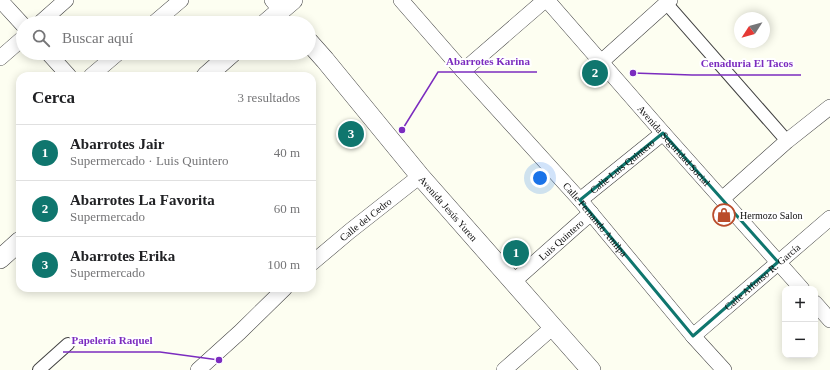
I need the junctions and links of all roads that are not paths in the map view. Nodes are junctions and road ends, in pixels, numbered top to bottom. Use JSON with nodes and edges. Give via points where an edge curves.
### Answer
{"nodes":[{"id":1,"x":0,"y":0,"type":"edge"},
{"id":2,"x":66,"y":0,"type":"edge"},
{"id":3,"x":181,"y":0,"type":"edge"},
{"id":4,"x":401,"y":0,"type":"edge"},
{"id":5,"x":546,"y":0,"type":"edge"},
{"id":6,"x":668,"y":2,"type":"edge"},
{"id":7,"x":284,"y":8,"type":"edge"},
{"id":8,"x":48,"y":16,"type":"edge"},
{"id":9,"x":162,"y":16,"type":"edge"},
{"id":10,"x":274,"y":16,"type":"edge"},
{"id":11,"x":16,"y":17,"type":"edge"},
{"id":12,"x":16,"y":44,"type":"edge"},
{"id":13,"x":316,"y":50,"type":"edge"},
{"id":14,"x":0,"y":58,"type":"edge"},
{"id":15,"x":54,"y":60,"type":"edge"},
{"id":16,"x":110,"y":60,"type":"edge"},
{"id":17,"x":224,"y":60,"type":"edge"},
{"id":18,"x":601,"y":62,"type":"junction"},
{"id":19,"x":463,"y":71,"type":"junction"},
{"id":20,"x":65,"y":72,"type":"edge"},
{"id":21,"x":96,"y":72,"type":"edge"},
{"id":22,"x":211,"y":72,"type":"edge"},
{"id":23,"x":830,"y":107,"type":"edge"},
{"id":24,"x":663,"y":133,"type":"junction"},
{"id":25,"x":787,"y":141,"type":"junction"},
{"id":26,"x":420,"y":176,"type":"junction"},
{"id":27,"x":722,"y":199,"type":"junction"},
{"id":28,"x":580,"y":200,"type":"junction"},
{"id":29,"x":591,"y":213,"type":"junction"},
{"id":30,"x":830,"y":218,"type":"edge"},
{"id":31,"x":16,"y":245,"type":"edge"},
{"id":32,"x":0,"y":259,"type":"edge"},
{"id":33,"x":316,"y":260,"type":"edge"},
{"id":34,"x":778,"y":262,"type":"junction"},
{"id":35,"x":513,"y":282,"type":"junction"},
{"id":36,"x":799,"y":286,"type":"edge"},
{"id":37,"x":280,"y":292,"type":"edge"},
{"id":38,"x":818,"y":306,"type":"edge"},
{"id":39,"x":830,"y":320,"type":"edge"},
{"id":40,"x":553,"y":327,"type":"junction"},
{"id":41,"x":693,"y":336,"type":"junction"},
{"id":42,"x":68,"y":344,"type":"dead end"},
{"id":43,"x":39,"y":370,"type":"edge"},
{"id":44,"x":198,"y":370,"type":"edge"},
{"id":45,"x":504,"y":370,"type":"edge"},
{"id":46,"x":591,"y":370,"type":"edge"},
{"id":47,"x":724,"y":370,"type":"edge"}],
"edges":[{"from":1,"to":11,"type":"street"},
{"from":2,"to":8,"type":"street"},
{"from":3,"to":9,"type":"street"},
{"from":4,"to":19,"type":"street","name":"Calle Fernando Amilpa"},
{"from":5,"to":18,"type":"street","name":"Avenida Seguridad Social"},
{"from":5,"to":19,"type":"street"},
{"from":6,"to":18,"type":"street"},
{"from":6,"to":25,"type":"street"},
{"from":7,"to":10,"type":"street"},
{"from":12,"to":14,"type":"street"},
{"from":13,"to":26,"type":"street","name":"Avenida Jesús Yuren"},
{"from":15,"to":20,"type":"street"},
{"from":16,"to":21,"type":"street"},
{"from":17,"to":22,"type":"street"},
{"from":18,"to":24,"type":"street","name":"Avenida Seguridad Social"},
{"from":19,"to":28,"type":"street","name":"Calle Fernando Amilpa"},
{"from":23,"to":25,"type":"street"},
{"from":24,"to":27,"type":"street","name":"Avenida Seguridad Social"},
{"from":24,"to":28,"type":"street","name":"Calle Luis Quintero"},
{"from":25,"to":27,"type":"street"},
{"from":26,"to":33,"type":"street","name":"Calle del Cedro"},
{"from":26,"to":35,"type":"street","name":"Avenida Jesús Yuren"},
{"from":27,"to":34,"type":"street","name":"Avenida Seguridad Social"},
{"from":28,"to":29,"type":"street","name":"Calle Fernando Amilpa"},
{"from":29,"to":35,"type":"street","name":"Luis Quintero"},
{"from":29,"to":41,"type":"street","name":"Calle Fernando Amilpa"},
{"from":30,"to":34,"type":"street","name":"Calle Alfonso R. García"},
{"from":31,"to":32,"type":"street"},
{"from":34,"to":36,"type":"street","name":"Avenida Seguridad Social"},
{"from":34,"to":41,"type":"street","name":"Calle Alfonso R. García"},
{"from":35,"to":40,"type":"street","name":"Avenida Jesús Yuren"},
{"from":37,"to":44,"type":"street"},
{"from":38,"to":39,"type":"street"},
{"from":40,"to":45,"type":"street"},
{"from":40,"to":46,"type":"street","name":"Avenida Jesús Yuren"},
{"from":41,"to":47,"type":"street","name":"Calle Fernando Amilpa"},
{"from":42,"to":43,"type":"street"}]}
